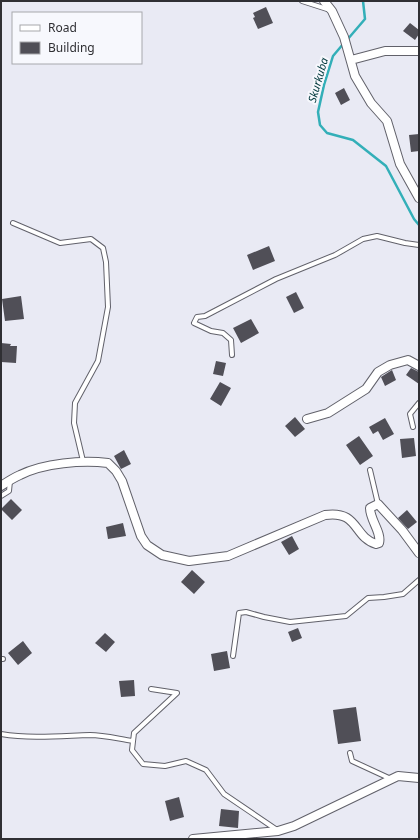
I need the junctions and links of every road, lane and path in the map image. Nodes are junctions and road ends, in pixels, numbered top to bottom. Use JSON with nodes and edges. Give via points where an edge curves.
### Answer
{"nodes":[{"id":1,"x":302,"y":1,"type":"edge"},
{"id":2,"x":324,"y":1,"type":"edge"},
{"id":3,"x":332,"y":11,"type":"junction"},
{"id":4,"x":419,"y":51,"type":"edge"},
{"id":5,"x":351,"y":60,"type":"junction"},
{"id":6,"x":419,"y":198,"type":"edge"},
{"id":7,"x":14,"y":223,"type":"dead end"},
{"id":8,"x":419,"y":245,"type":"edge"},
{"id":9,"x":232,"y":355,"type":"dead end"},
{"id":10,"x":419,"y":366,"type":"edge"},
{"id":11,"x":419,"y":403,"type":"edge"},
{"id":12,"x":307,"y":419,"type":"dead end"},
{"id":13,"x":413,"y":427,"type":"dead end"},
{"id":14,"x":83,"y":461,"type":"junction"},
{"id":15,"x":370,"y":470,"type":"dead end"},
{"id":16,"x":10,"y":481,"type":"junction"},
{"id":17,"x":1,"y":486,"type":"edge"},
{"id":18,"x":1,"y":496,"type":"edge"},
{"id":19,"x":378,"y":504,"type":"junction"},
{"id":20,"x":419,"y":553,"type":"edge"},
{"id":21,"x":419,"y":580,"type":"edge"},
{"id":22,"x":233,"y":656,"type":"dead end"},
{"id":23,"x":151,"y":688,"type":"dead end"},
{"id":24,"x":1,"y":734,"type":"edge"},
{"id":25,"x":133,"y":741,"type":"junction"},
{"id":26,"x":350,"y":753,"type":"dead end"},
{"id":27,"x":419,"y":778,"type":"edge"},
{"id":28,"x":391,"y":779,"type":"junction"},
{"id":29,"x":278,"y":831,"type":"junction"},
{"id":30,"x":193,"y":839,"type":"edge"}],
"edges":[{"from":1,"to":3,"type":"lane"},
{"from":2,"to":3,"type":"street"},
{"from":3,"to":5,"type":"street"},
{"from":4,"to":5,"type":"street","via":[[385,51]]},
{"from":5,"to":6,"type":"street","via":[[355,76],[371,103],[387,121],[400,164]]},
{"from":7,"to":14,"type":"lane","via":[[60,243],[91,239],[103,248],[108,307],[98,361],[75,404],[74,423]]},
{"from":8,"to":9,"type":"lane","via":[[377,236],[363,240],[335,255],[276,279],[205,316],[197,317],[194,322],[211,331],[223,333],[231,340]]},
{"from":10,"to":12,"type":"street","via":[[408,360],[390,365],[378,372],[366,388],[328,413]]},
{"from":11,"to":13,"type":"lane","via":[[410,414]]},
{"from":14,"to":16,"type":"street","via":[[47,466],[20,474]]},
{"from":14,"to":19,"type":"street","via":[[108,462],[116,471],[122,481],[141,536],[147,545],[162,555],[189,561],[228,556],[335,513],[342,514],[371,543],[376,544],[380,539],[372,521],[370,508]]},
{"from":15,"to":19,"type":"lane"},
{"from":16,"to":17,"type":"street"},
{"from":16,"to":18,"type":"lane","via":[[9,491]]},
{"from":19,"to":20,"type":"street"},
{"from":21,"to":22,"type":"lane","via":[[403,594],[368,598],[346,616],[290,622],[246,612],[239,613]]},
{"from":23,"to":25,"type":"lane","via":[[177,694],[134,733]]},
{"from":24,"to":25,"type":"lane","via":[[55,737],[92,735]]},
{"from":25,"to":29,"type":"lane","via":[[132,750],[143,764],[165,766],[186,760],[206,770],[224,794]]},
{"from":26,"to":28,"type":"lane","via":[[352,761]]},
{"from":27,"to":28,"type":"street","via":[[398,776]]},
{"from":28,"to":29,"type":"street","via":[[294,826]]},
{"from":29,"to":30,"type":"street"}]}
